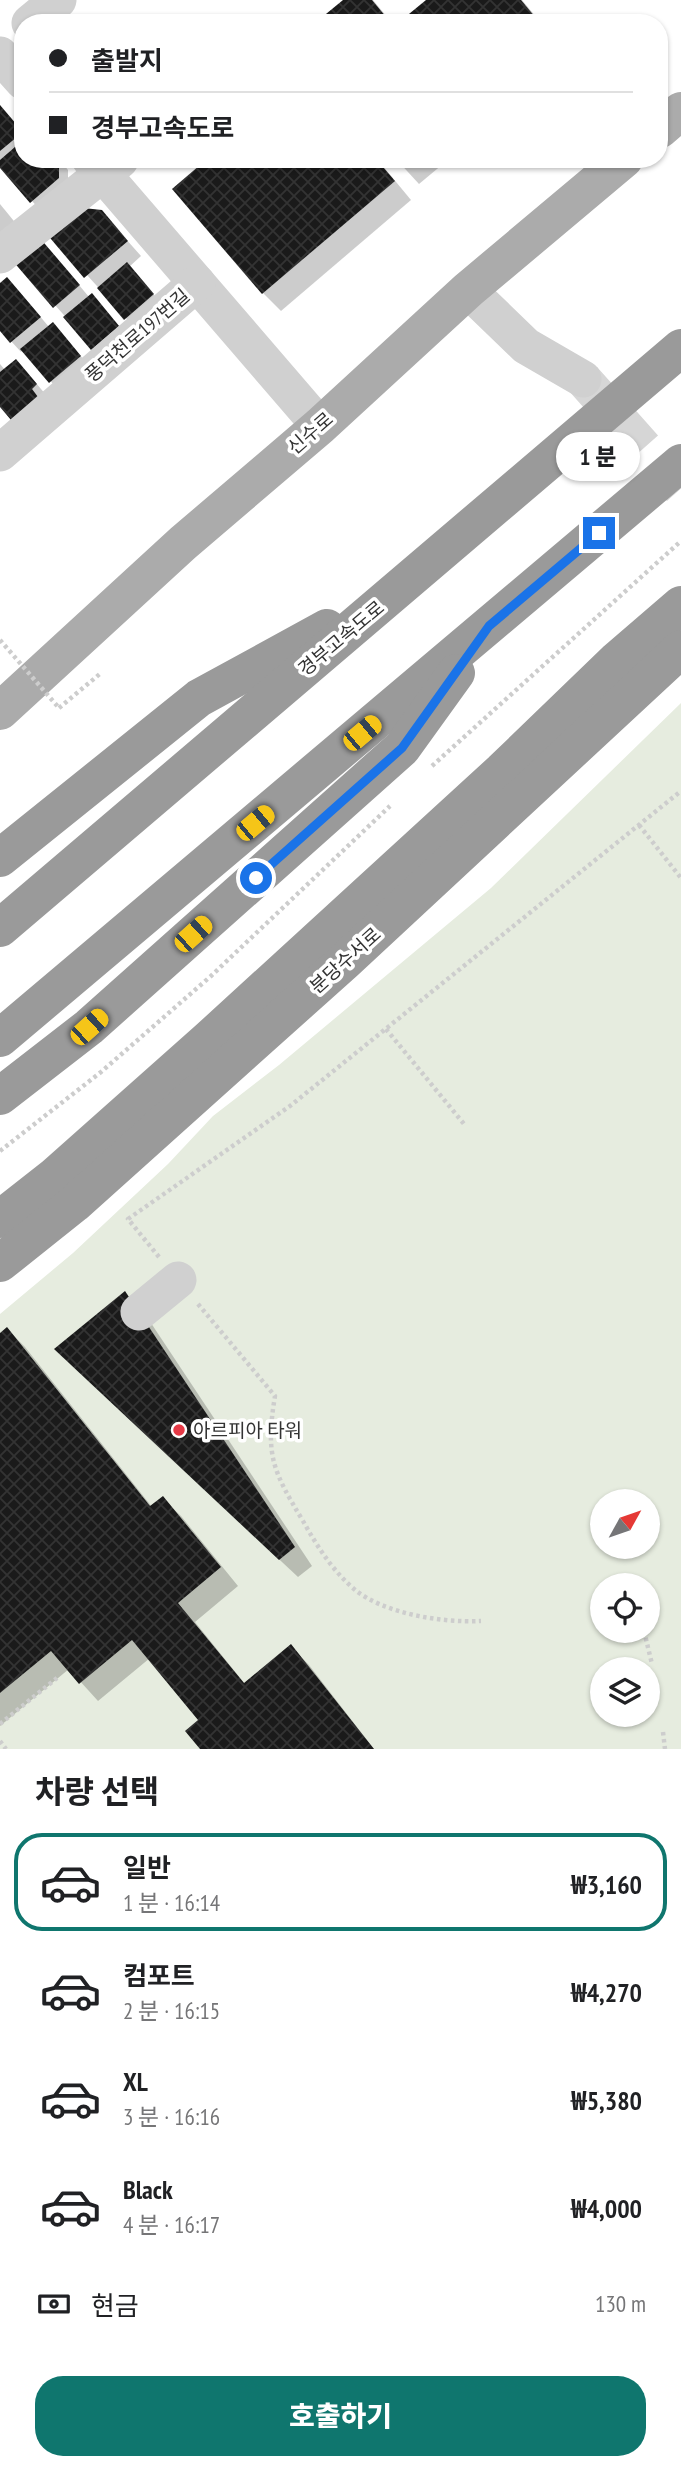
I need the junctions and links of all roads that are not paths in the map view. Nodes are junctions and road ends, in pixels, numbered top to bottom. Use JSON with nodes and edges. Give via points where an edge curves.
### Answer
{"nodes":[{"id":1,"x":58,"y":0,"type":"edge"},
{"id":2,"x":41,"y":14,"type":"edge"},
{"id":3,"x":14,"y":35,"type":"edge"},
{"id":4,"x":0,"y":47,"type":"edge"},
{"id":5,"x":0,"y":55,"type":"edge"},
{"id":6,"x":14,"y":71,"type":"edge"},
{"id":7,"x":100,"y":168,"type":"edge"},
{"id":8,"x":108,"y":168,"type":"edge"},
{"id":9,"x":613,"y":168,"type":"edge"},
{"id":10,"x":0,"y":255,"type":"edge"},
{"id":11,"x":197,"y":282,"type":"junction"},
{"id":12,"x":468,"y":290,"type":"junction"},
{"id":13,"x":681,"y":348,"type":"edge"},
{"id":14,"x":583,"y":379,"type":"tunnel mouth"},
{"id":15,"x":320,"y":426,"type":"junction"},
{"id":16,"x":0,"y":453,"type":"edge"},
{"id":17,"x":681,"y":463,"type":"edge"},
{"id":18,"x":397,"y":590,"type":"junction"},
{"id":19,"x":681,"y":605,"type":"edge"},
{"id":20,"x":489,"y":626,"type":"junction"},
{"id":21,"x":681,"y":649,"type":"edge"},
{"id":22,"x":0,"y":711,"type":"edge"},
{"id":23,"x":0,"y":858,"type":"edge"},
{"id":24,"x":0,"y":928,"type":"edge"},
{"id":25,"x":0,"y":1038,"type":"edge"},
{"id":26,"x":0,"y":1096,"type":"edge"},
{"id":27,"x":0,"y":1219,"type":"edge"},
{"id":28,"x":0,"y":1263,"type":"edge"},
{"id":29,"x":178,"y":1280,"type":"road end"},
{"id":30,"x":139,"y":1312,"type":"dead end"}],
"edges":[{"from":1,"to":2,"type":"street"},
{"from":3,"to":4,"type":"street"},
{"from":5,"to":6,"type":"street"},
{"from":7,"to":10,"type":"street","name":"풍덕천로197번길"},
{"from":8,"to":11,"type":"street","name":"풍덕천로197번길"},
{"from":9,"to":12,"type":"main road","name":"신수로"},
{"from":11,"to":15,"type":"street"},
{"from":11,"to":16,"type":"street","name":"풍덕천로197번길"},
{"from":12,"to":14,"type":"street","via":[[526,346]]},
{"from":12,"to":15,"type":"main road","name":"신수로"},
{"from":13,"to":18,"type":"highway","name":"경부고속도로"},
{"from":15,"to":22,"type":"main road","name":"신수로"},
{"from":17,"to":20,"type":"highway"},
{"from":18,"to":23,"type":"highway","via":[[199,698]]},
{"from":18,"to":24,"type":"highway","name":"경부고속도로"},
{"from":19,"to":27,"type":"highway","name":"분당수서로","via":[[208,1040]]},
{"from":20,"to":25,"type":"highway"},
{"from":20,"to":26,"type":"highway","via":[[402,748],[89,1027]]},
{"from":21,"to":28,"type":"highway","name":"분당수서로","via":[[325,979],[74,1204]]},
{"from":29,"to":30,"type":"street"}]}
